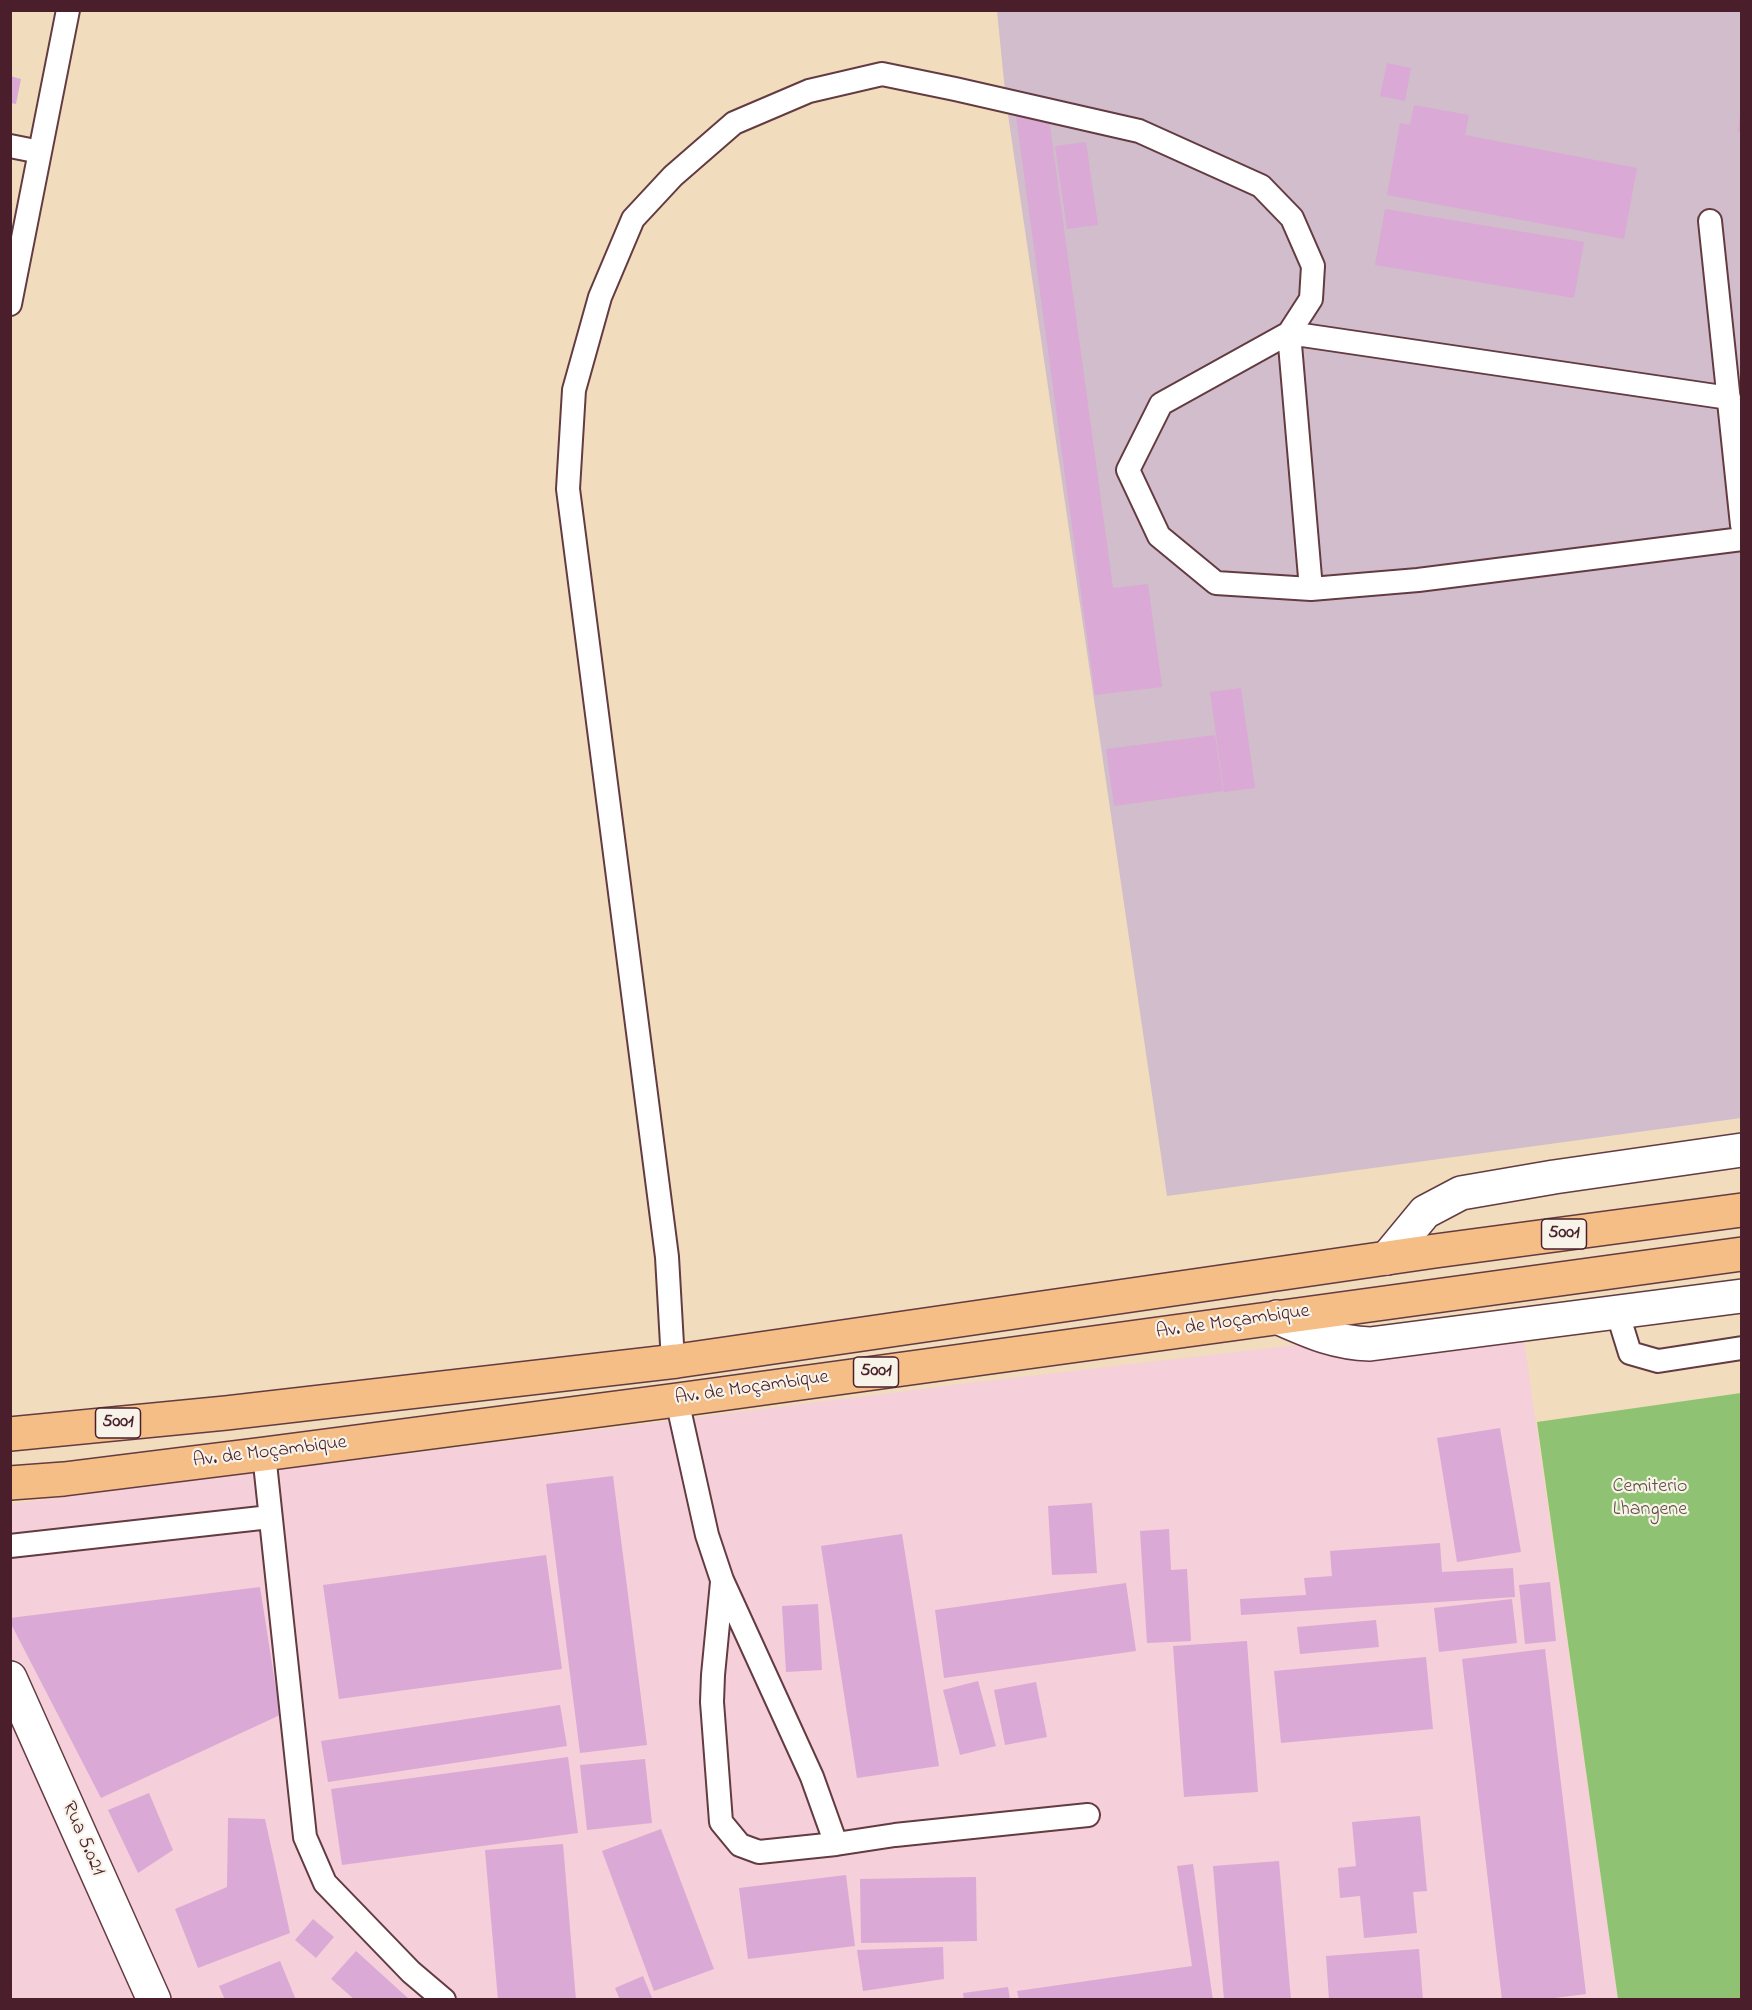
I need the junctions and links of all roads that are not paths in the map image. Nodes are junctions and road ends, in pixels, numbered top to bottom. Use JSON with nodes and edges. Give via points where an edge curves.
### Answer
{"nodes":[{"id":1,"x":68,"y":10,"type":"edge"},
{"id":2,"x":10,"y":146,"type":"edge"},
{"id":3,"x":40,"y":152,"type":"junction"},
{"id":4,"x":1710,"y":221,"type":"dead end"},
{"id":5,"x":16,"y":249,"type":"edge"},
{"id":6,"x":10,"y":304,"type":"edge"},
{"id":7,"x":1288,"y":333,"type":"junction"},
{"id":8,"x":1729,"y":398,"type":"junction"},
{"id":9,"x":1742,"y":525,"type":"edge"},
{"id":10,"x":1742,"y":539,"type":"edge"},
{"id":11,"x":1311,"y":589,"type":"junction"},
{"id":12,"x":1742,"y":1150,"type":"edge"},
{"id":13,"x":1742,"y":1210,"type":"edge"},
{"id":14,"x":1742,"y":1254,"type":"edge"},
{"id":15,"x":1387,"y":1258,"type":"junction"},
{"id":16,"x":1742,"y":1296,"type":"edge"},
{"id":17,"x":1617,"y":1311,"type":"junction"},
{"id":18,"x":1277,"y":1317,"type":"junction"},
{"id":19,"x":1742,"y":1348,"type":"edge"},
{"id":20,"x":673,"y":1362,"type":"junction"},
{"id":21,"x":677,"y":1400,"type":"junction"},
{"id":22,"x":10,"y":1434,"type":"edge"},
{"id":23,"x":264,"y":1454,"type":"junction"},
{"id":24,"x":10,"y":1483,"type":"edge"},
{"id":25,"x":270,"y":1516,"type":"junction"},
{"id":26,"x":10,"y":1546,"type":"edge"},
{"id":27,"x":722,"y":1580,"type":"junction"},
{"id":28,"x":10,"y":1678,"type":"edge"},
{"id":29,"x":1088,"y":1815,"type":"dead end"},
{"id":30,"x":836,"y":1844,"type":"junction"},
{"id":31,"x":154,"y":2000,"type":"edge"},
{"id":32,"x":444,"y":2000,"type":"edge"}],
"edges":[{"from":1,"to":3,"type":"lane"},
{"from":2,"to":3,"type":"lane"},
{"from":3,"to":5,"type":"lane"},
{"from":4,"to":8,"type":"lane"},
{"from":5,"to":6,"type":"lane"},
{"from":7,"to":8,"type":"lane"},
{"from":7,"to":11,"type":"lane"},
{"from":7,"to":11,"type":"lane","via":[[1161,404],[1128,470],[1159,536],[1216,583]]},
{"from":7,"to":20,"type":"lane","via":[[1311,299],[1313,266],[1292,218],[1261,186],[1139,131],[882,74],[809,91],[734,123],[673,176],[633,219],[600,297],[574,390],[568,489],[667,1257]]},
{"from":8,"to":9,"type":"lane"},
{"from":10,"to":11,"type":"lane","via":[[1418,580]]},
{"from":12,"to":15,"type":"street","via":[[1461,1193],[1425,1212]]},
{"from":13,"to":15,"type":"highway","name":"Av. de Moçambique","number":"5001"},
{"from":14,"to":18,"type":"highway","name":"Av. de Moçambique","number":"5001"},
{"from":15,"to":20,"type":"highway","name":"Av. de Moçambique","number":"5001"},
{"from":16,"to":17,"type":"street"},
{"from":17,"to":18,"type":"street","via":[[1370,1344],[1324,1337]]},
{"from":17,"to":19,"type":"lane","via":[[1630,1353],[1658,1361]]},
{"from":18,"to":21,"type":"highway","name":"Av. de Moçambique","number":"5001"},
{"from":20,"to":22,"type":"highway","name":"Av. de Moçambique","number":"5001"},
{"from":21,"to":23,"type":"highway","name":"Av. de Moçambique","number":"5001"},
{"from":21,"to":27,"type":"lane","via":[[707,1535]]},
{"from":23,"to":24,"type":"highway","name":"Av. de Moçambique","number":"5001"},
{"from":23,"to":25,"type":"lane"},
{"from":25,"to":26,"type":"lane"},
{"from":25,"to":32,"type":"lane","via":[[304,1837],[325,1883],[411,1972]]},
{"from":27,"to":30,"type":"lane","via":[[812,1777]]},
{"from":27,"to":30,"type":"lane","via":[[712,1702],[721,1822],[740,1845],[759,1852]]},
{"from":28,"to":31,"type":"street","name":"Rua 5.021"},
{"from":29,"to":30,"type":"lane"}]}
